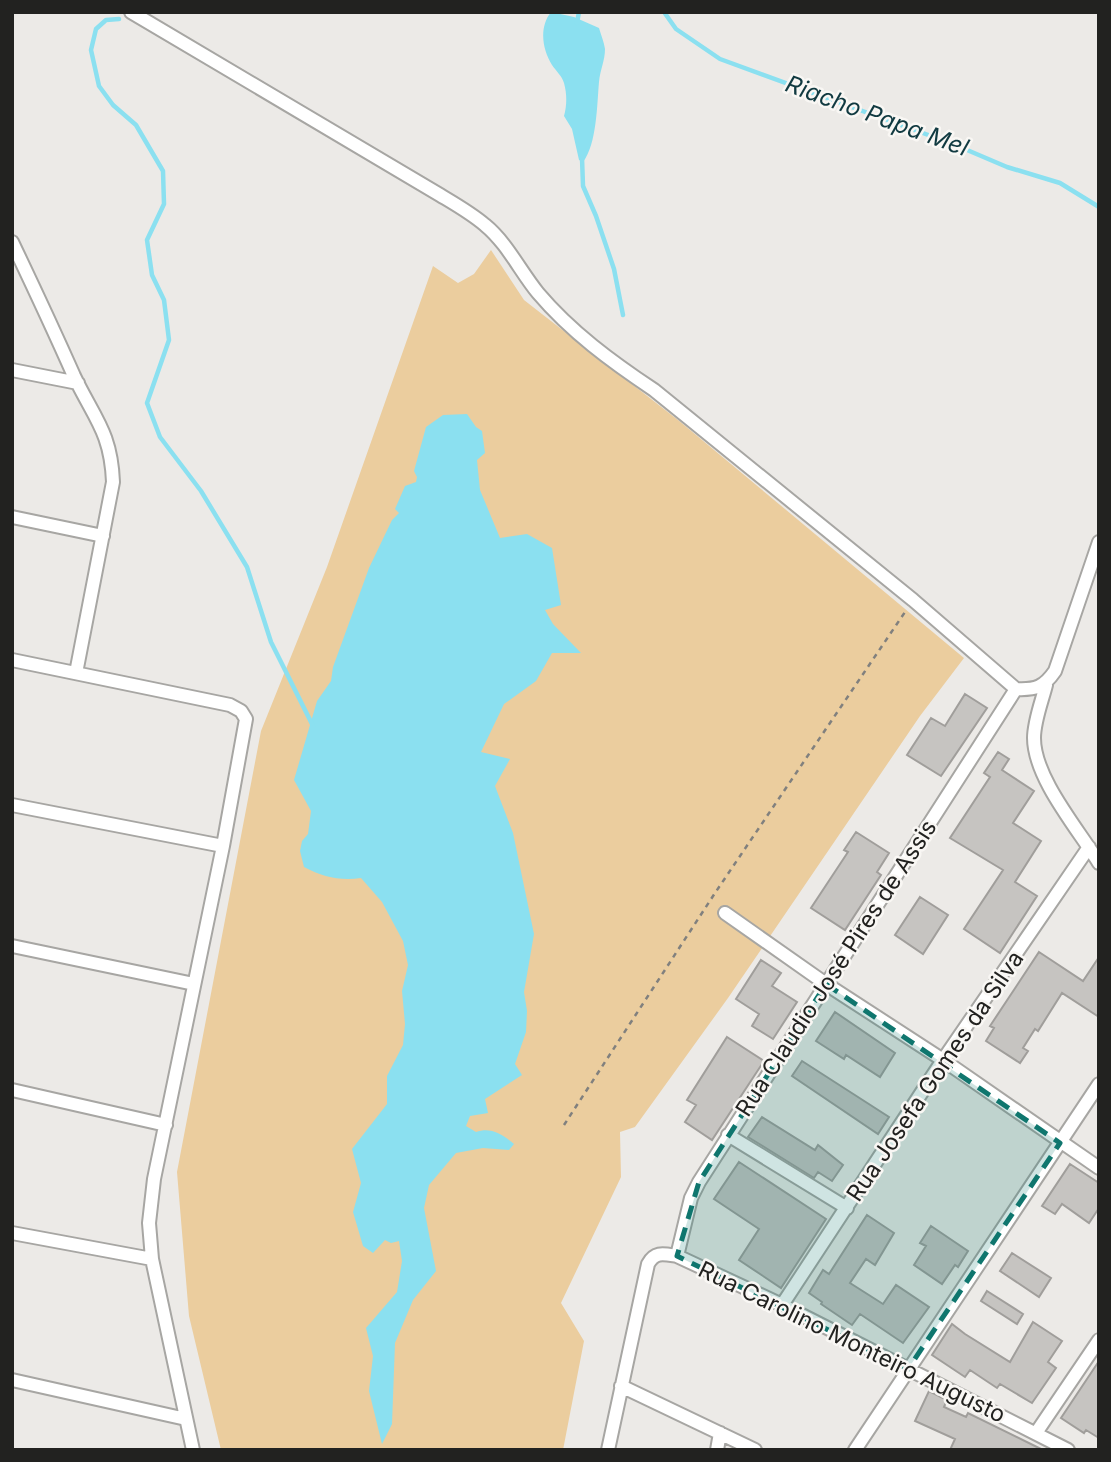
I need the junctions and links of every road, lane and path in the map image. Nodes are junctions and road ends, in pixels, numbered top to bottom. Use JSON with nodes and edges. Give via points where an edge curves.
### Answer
{"nodes":[{"id":1,"x":131,"y":12,"type":"edge"},
{"id":2,"x":12,"y":242,"type":"edge"},
{"id":3,"x":12,"y":370,"type":"edge"},
{"id":4,"x":78,"y":383,"type":"junction"},
{"id":5,"x":12,"y":517,"type":"edge"},
{"id":6,"x":103,"y":536,"type":"junction"},
{"id":7,"x":1099,"y":542,"type":"edge"},
{"id":8,"x":913,"y":600,"type":"junction"},
{"id":9,"x":12,"y":660,"type":"edge"},
{"id":10,"x":76,"y":673,"type":"junction"},
{"id":11,"x":1046,"y":685,"type":"junction"},
{"id":12,"x":1016,"y":690,"type":"junction"},
{"id":13,"x":12,"y":805,"type":"edge"},
{"id":14,"x":223,"y":846,"type":"junction"},
{"id":15,"x":1089,"y":847,"type":"junction"},
{"id":16,"x":1099,"y":863,"type":"edge"},
{"id":17,"x":724,"y":914,"type":"dead end"},
{"id":18,"x":12,"y":946,"type":"edge"},
{"id":19,"x":194,"y":984,"type":"junction"},
{"id":20,"x":826,"y":984,"type":"junction"},
{"id":21,"x":943,"y":1060,"type":"junction"},
{"id":22,"x":1099,"y":1084,"type":"edge"},
{"id":23,"x":12,"y":1090,"type":"edge"},
{"id":24,"x":166,"y":1125,"type":"junction"},
{"id":25,"x":564,"y":1125,"type":"dead end"},
{"id":26,"x":728,"y":1135,"type":"junction"},
{"id":27,"x":1060,"y":1143,"type":"junction"},
{"id":28,"x":1099,"y":1168,"type":"edge"},
{"id":29,"x":847,"y":1208,"type":"junction"},
{"id":30,"x":12,"y":1233,"type":"edge"},
{"id":31,"x":677,"y":1256,"type":"junction"},
{"id":32,"x":152,"y":1259,"type":"junction"},
{"id":33,"x":782,"y":1306,"type":"junction"},
{"id":34,"x":1099,"y":1340,"type":"edge"},
{"id":35,"x":908,"y":1368,"type":"junction"},
{"id":36,"x":12,"y":1380,"type":"edge"},
{"id":37,"x":621,"y":1386,"type":"junction"},
{"id":38,"x":186,"y":1419,"type":"junction"},
{"id":39,"x":720,"y":1433,"type":"junction"},
{"id":40,"x":1036,"y":1433,"type":"junction"},
{"id":41,"x":193,"y":1450,"type":"edge"},
{"id":42,"x":608,"y":1450,"type":"edge"},
{"id":43,"x":717,"y":1450,"type":"edge"},
{"id":44,"x":755,"y":1450,"type":"edge"},
{"id":45,"x":855,"y":1450,"type":"edge"},
{"id":46,"x":1068,"y":1450,"type":"edge"}],
"edges":[{"from":1,"to":8,"type":"street","via":[[485,225],[538,293],[610,361],[654,390]]},
{"from":2,"to":4,"type":"street"},
{"from":3,"to":4,"type":"street"},
{"from":4,"to":6,"type":"street","via":[[112,456],[113,482]]},
{"from":5,"to":6,"type":"street"},
{"from":6,"to":10,"type":"street"},
{"from":7,"to":11,"type":"street","via":[[1055,671]]},
{"from":8,"to":12,"type":"street"},
{"from":8,"to":25,"type":"path"},
{"from":9,"to":10,"type":"street"},
{"from":10,"to":14,"type":"street","via":[[241,711],[245,731]]},
{"from":11,"to":12,"type":"street"},
{"from":11,"to":15,"type":"street","via":[[1034,736],[1036,757],[1044,778]]},
{"from":12,"to":20,"type":"street","name":"Rua Claudio José Pires de Assis"},
{"from":13,"to":14,"type":"street"},
{"from":14,"to":19,"type":"street"},
{"from":15,"to":16,"type":"street"},
{"from":15,"to":21,"type":"street","name":"Rua Josefa Gomes da Silva"},
{"from":17,"to":20,"type":"street"},
{"from":18,"to":19,"type":"street"},
{"from":19,"to":24,"type":"street"},
{"from":20,"to":21,"type":"street"},
{"from":20,"to":26,"type":"street","name":"Rua Claudio José Pires de Assis"},
{"from":21,"to":27,"type":"street"},
{"from":21,"to":29,"type":"street","name":"Rua Josefa Gomes da Silva"},
{"from":22,"to":27,"type":"street"},
{"from":23,"to":24,"type":"street"},
{"from":24,"to":32,"type":"street","via":[[149,1223]]},
{"from":26,"to":29,"type":"street"},
{"from":26,"to":31,"type":"street","name":"Rua Claudio José Pires de Assis","via":[[691,1198]]},
{"from":27,"to":28,"type":"street"},
{"from":27,"to":35,"type":"street"},
{"from":29,"to":33,"type":"street","name":"Rua Josefa Gomes da Silva"},
{"from":30,"to":32,"type":"street"},
{"from":31,"to":33,"type":"street","name":"Rua Carolino Monteiro Augusto"},
{"from":31,"to":37,"type":"street","name":"Rua Carolino Monteiro Augusto","via":[[660,1253],[652,1257]]},
{"from":32,"to":38,"type":"street"},
{"from":33,"to":35,"type":"street","name":"Rua Carolino Monteiro Augusto"},
{"from":34,"to":40,"type":"street"},
{"from":35,"to":40,"type":"street","name":"Rua Carolino Monteiro Augusto"},
{"from":35,"to":45,"type":"street"},
{"from":36,"to":38,"type":"street"},
{"from":37,"to":39,"type":"street"},
{"from":37,"to":42,"type":"street"},
{"from":38,"to":41,"type":"street"},
{"from":39,"to":43,"type":"street"},
{"from":39,"to":44,"type":"street"},
{"from":40,"to":46,"type":"street","name":"Rua Carolino Monteiro Augusto"}]}
